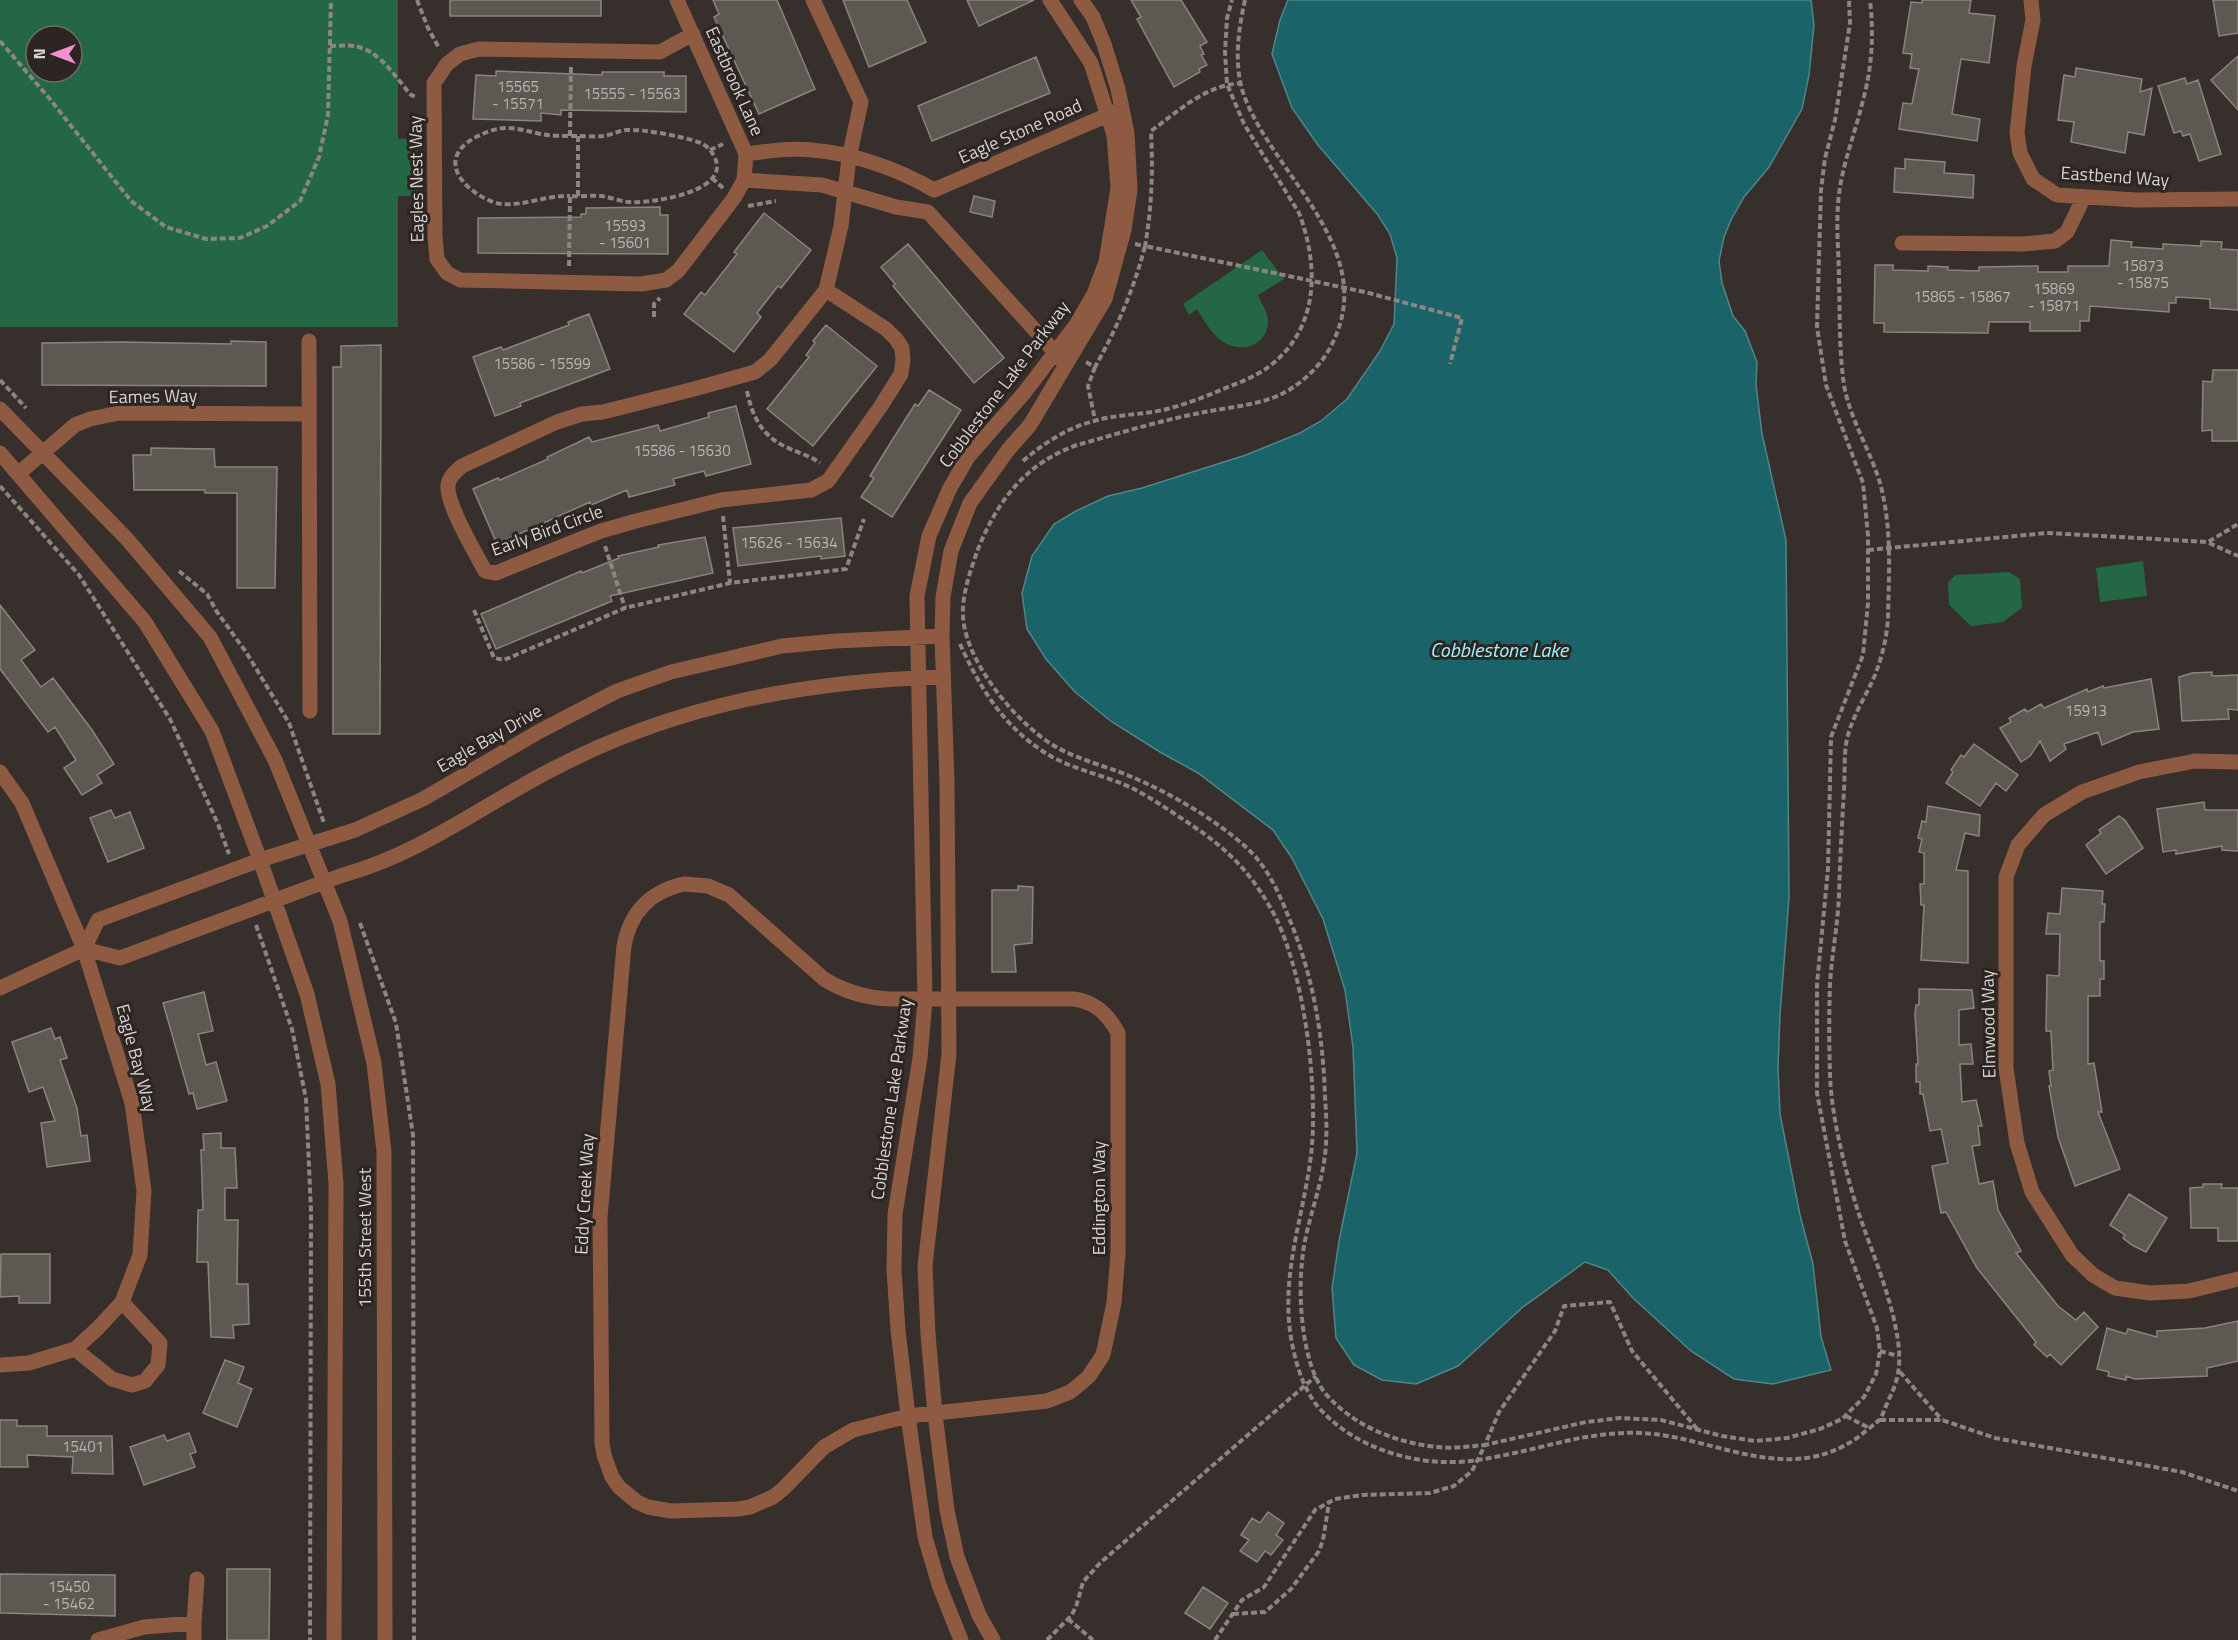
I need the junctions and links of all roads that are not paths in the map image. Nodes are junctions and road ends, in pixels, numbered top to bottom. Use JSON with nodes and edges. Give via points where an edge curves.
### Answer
{"nodes":[{"id":1,"x":677,"y":0,"type":"edge"},
{"id":2,"x":813,"y":0,"type":"edge"},
{"id":3,"x":1050,"y":0,"type":"edge"},
{"id":4,"x":1081,"y":0,"type":"edge"},
{"id":5,"x":2031,"y":0,"type":"edge"},
{"id":6,"x":693,"y":34,"type":"junction"},
{"id":7,"x":1115,"y":112,"type":"junction"},
{"id":8,"x":746,"y":154,"type":"junction"},
{"id":9,"x":849,"y":158,"type":"junction"},
{"id":10,"x":744,"y":180,"type":"junction"},
{"id":11,"x":934,"y":190,"type":"junction"},
{"id":12,"x":846,"y":191,"type":"junction"},
{"id":13,"x":2084,"y":196,"type":"junction"},
{"id":14,"x":2238,"y":200,"type":"edge"},
{"id":15,"x":928,"y":212,"type":"junction"},
{"id":16,"x":1902,"y":243,"type":"dead end"},
{"id":17,"x":826,"y":290,"type":"junction"},
{"id":18,"x":309,"y":341,"type":"dead end"},
{"id":19,"x":1056,"y":352,"type":"junction"},
{"id":20,"x":1066,"y":365,"type":"junction"},
{"id":21,"x":0,"y":409,"type":"edge"},
{"id":22,"x":308,"y":414,"type":"junction"},
{"id":23,"x":0,"y":453,"type":"edge"},
{"id":24,"x":43,"y":453,"type":"junction"},
{"id":25,"x":18,"y":474,"type":"junction"},
{"id":26,"x":950,"y":489,"type":"junction"},
{"id":27,"x":970,"y":502,"type":"junction"},
{"id":28,"x":950,"y":637,"type":"junction"},
{"id":29,"x":917,"y":639,"type":"junction"},
{"id":30,"x":942,"y":677,"type":"junction"},
{"id":31,"x":918,"y":678,"type":"junction"},
{"id":32,"x":310,"y":711,"type":"dead end"},
{"id":33,"x":2238,"y":762,"type":"edge"},
{"id":34,"x":0,"y":772,"type":"edge"},
{"id":35,"x":310,"y":845,"type":"junction"},
{"id":36,"x":260,"y":860,"type":"junction"},
{"id":37,"x":323,"y":883,"type":"junction"},
{"id":38,"x":275,"y":902,"type":"junction"},
{"id":39,"x":84,"y":949,"type":"junction"},
{"id":40,"x":0,"y":988,"type":"edge"},
{"id":41,"x":925,"y":1000,"type":"junction"},
{"id":42,"x":950,"y":1000,"type":"junction"},
{"id":43,"x":2238,"y":1279,"type":"edge"},
{"id":44,"x":122,"y":1302,"type":"junction"},
{"id":45,"x":75,"y":1349,"type":"junction"},
{"id":46,"x":0,"y":1365,"type":"edge"},
{"id":47,"x":935,"y":1414,"type":"junction"},
{"id":48,"x":908,"y":1416,"type":"junction"},
{"id":49,"x":197,"y":1579,"type":"dead end"},
{"id":50,"x":194,"y":1623,"type":"junction"},
{"id":51,"x":98,"y":1640,"type":"edge"},
{"id":52,"x":194,"y":1640,"type":"edge"},
{"id":53,"x":334,"y":1640,"type":"edge"},
{"id":54,"x":385,"y":1640,"type":"edge"},
{"id":55,"x":961,"y":1640,"type":"edge"},
{"id":56,"x":993,"y":1640,"type":"edge"}],
"edges":[{"from":1,"to":6,"type":"street","name":"Eastbrook Lane"},
{"from":2,"to":9,"type":"street","name":"Early Bird Circle","via":[[861,102]]},
{"from":3,"to":7,"type":"street","name":"Cobblestone Lake Parkway","via":[[1091,63]]},
{"from":4,"to":7,"type":"street","name":"Cobblestone Lake Parkway","via":[[1104,44]]},
{"from":5,"to":13,"type":"street","name":"Eastbend Way","via":[[2033,20],[2024,66],[2020,153],[2033,179],[2057,195]]},
{"from":6,"to":8,"type":"street","name":"Eastbrook Lane"},
{"from":6,"to":10,"type":"street","name":"Eagles Nest Way","via":[[660,52],[480,49],[460,54],[447,64],[434,83],[437,259],[447,273],[460,280],[641,284],[666,280],[699,245]]},
{"from":7,"to":11,"type":"street","name":"Eagle Stone Road"},
{"from":7,"to":19,"type":"street","name":"Cobblestone Lake Parkway","via":[[1118,188],[1106,262],[1094,294]]},
{"from":7,"to":20,"type":"street","name":"Cobblestone Lake Parkway","via":[[1127,133],[1130,190],[1124,230],[1105,299]]},
{"from":8,"to":9,"type":"street","via":[[812,150]]},
{"from":8,"to":10,"type":"street","name":"Eastbrook Lane"},
{"from":9,"to":11,"type":"street","via":[[893,169]]},
{"from":9,"to":12,"type":"street","name":"Early Bird Circle"},
{"from":10,"to":12,"type":"street","via":[[822,185]]},
{"from":11,"to":15,"type":"street"},
{"from":12,"to":15,"type":"street","via":[[896,207]]},
{"from":12,"to":17,"type":"street","name":"Early Bird Circle"},
{"from":13,"to":14,"type":"street","name":"Eastbend Way"},
{"from":13,"to":16,"type":"street","via":[[2067,232],[2055,241]]},
{"from":15,"to":19,"type":"street"},
{"from":17,"to":17,"type":"street","name":"Early Bird Circle","via":[[886,329],[902,348],[903,360],[901,374],[828,481],[811,490],[684,508],[601,531],[496,573],[485,571],[450,501],[448,484],[462,466],[557,422],[755,372],[770,360]]},
{"from":18,"to":22,"type":"street"},
{"from":19,"to":20,"type":"street"},
{"from":19,"to":26,"type":"street","name":"Cobblestone Lake Parkway","via":[[968,457]]},
{"from":20,"to":27,"type":"street","name":"Cobblestone Lake Parkway","via":[[1030,425]]},
{"from":21,"to":24,"type":"street","name":"155th Street West"},
{"from":22,"to":24,"type":"street","name":"Eames Way","via":[[119,413],[75,425]]},
{"from":22,"to":32,"type":"street"},
{"from":23,"to":25,"type":"street","name":"155th Street West"},
{"from":24,"to":25,"type":"street","name":"Eames Way"},
{"from":24,"to":35,"type":"street","name":"155th Street West","via":[[127,539],[210,637],[275,760]]},
{"from":25,"to":36,"type":"street","name":"155th Street West","via":[[145,622],[212,731]]},
{"from":26,"to":27,"type":"street","name":"Cobblestone Lake Parkway"},
{"from":26,"to":29,"type":"street","name":"Cobblestone Lake Parkway","via":[[929,536],[922,564]]},
{"from":27,"to":28,"type":"street","name":"Cobblestone Lake Parkway","via":[[951,551],[943,597]]},
{"from":28,"to":29,"type":"street","name":"Eagle Bay Drive"},
{"from":28,"to":30,"type":"street","name":"Cobblestone Lake Parkway"},
{"from":29,"to":31,"type":"street","name":"Cobblestone Lake Parkway"},
{"from":29,"to":35,"type":"street","name":"Eagle Bay Drive","via":[[782,646],[650,679],[617,691],[540,731],[423,800]]},
{"from":30,"to":31,"type":"street"},
{"from":30,"to":42,"type":"street","name":"Cobblestone Lake Parkway"},
{"from":31,"to":37,"type":"street","via":[[796,689],[688,713],[553,769],[435,837],[368,868]]},
{"from":31,"to":41,"type":"street","name":"Cobblestone Lake Parkway"},
{"from":33,"to":43,"type":"street","name":"Elmwood Way","via":[[2195,761],[2139,772],[2082,792],[2044,815],[2018,845],[2006,877],[2006,1068],[2017,1143],[2032,1192],[2072,1255],[2093,1275],[2115,1288],[2150,1293],[2189,1291]]},
{"from":34,"to":39,"type":"street","name":"Eagle Bay Way","via":[[22,802]]},
{"from":35,"to":36,"type":"street","name":"Eagle Bay Drive"},
{"from":35,"to":37,"type":"street","name":"155th Street West"},
{"from":36,"to":38,"type":"street","name":"155th Street West"},
{"from":36,"to":39,"type":"street","name":"Eagle Bay Drive","via":[[98,920]]},
{"from":37,"to":38,"type":"street"},
{"from":37,"to":54,"type":"street","name":"155th Street West","via":[[340,921],[371,1051],[384,1152]]},
{"from":38,"to":39,"type":"street","via":[[120,958]]},
{"from":38,"to":53,"type":"street","name":"155th Street West","via":[[307,994],[328,1084],[336,1183]]},
{"from":39,"to":40,"type":"street"},
{"from":39,"to":44,"type":"street","name":"Eagle Bay Way","via":[[132,1102],[144,1191],[140,1255]]},
{"from":41,"to":42,"type":"street","name":"Eddy Creek Way"},
{"from":41,"to":48,"type":"street","name":"Cobblestone Lake Parkway","via":[[895,1214],[898,1330]]},
{"from":41,"to":48,"type":"street","name":"Eddy Creek Way","via":[[876,999],[836,986],[719,889],[684,884],[652,897],[636,914],[624,946],[600,1216],[604,1455],[619,1487],[637,1502],[671,1511],[750,1507],[773,1497],[838,1437]]},
{"from":42,"to":47,"type":"street","name":"Cobblestone Lake Parkway","via":[[949,1054],[925,1266]]},
{"from":42,"to":47,"type":"street","name":"Eddington Way","via":[[1074,999],[1090,1003],[1110,1018],[1118,1033],[1118,1253],[1107,1343],[1096,1366],[1080,1384],[1047,1401]]},
{"from":44,"to":45,"type":"street","name":"Eagle Bay Way"},
{"from":44,"to":45,"type":"street","via":[[160,1343],[158,1365],[145,1381],[132,1385],[112,1379]]},
{"from":45,"to":46,"type":"street","name":"Eagle Bay Way","via":[[29,1363]]},
{"from":47,"to":48,"type":"street","name":"Eddy Creek Way"},
{"from":47,"to":56,"type":"street","name":"Cobblestone Lake Parkway","via":[[957,1557]]},
{"from":48,"to":55,"type":"street","name":"Cobblestone Lake Parkway","via":[[925,1537]]},
{"from":49,"to":50,"type":"street"},
{"from":50,"to":51,"type":"street","via":[[144,1627]]},
{"from":50,"to":52,"type":"street"}]}
